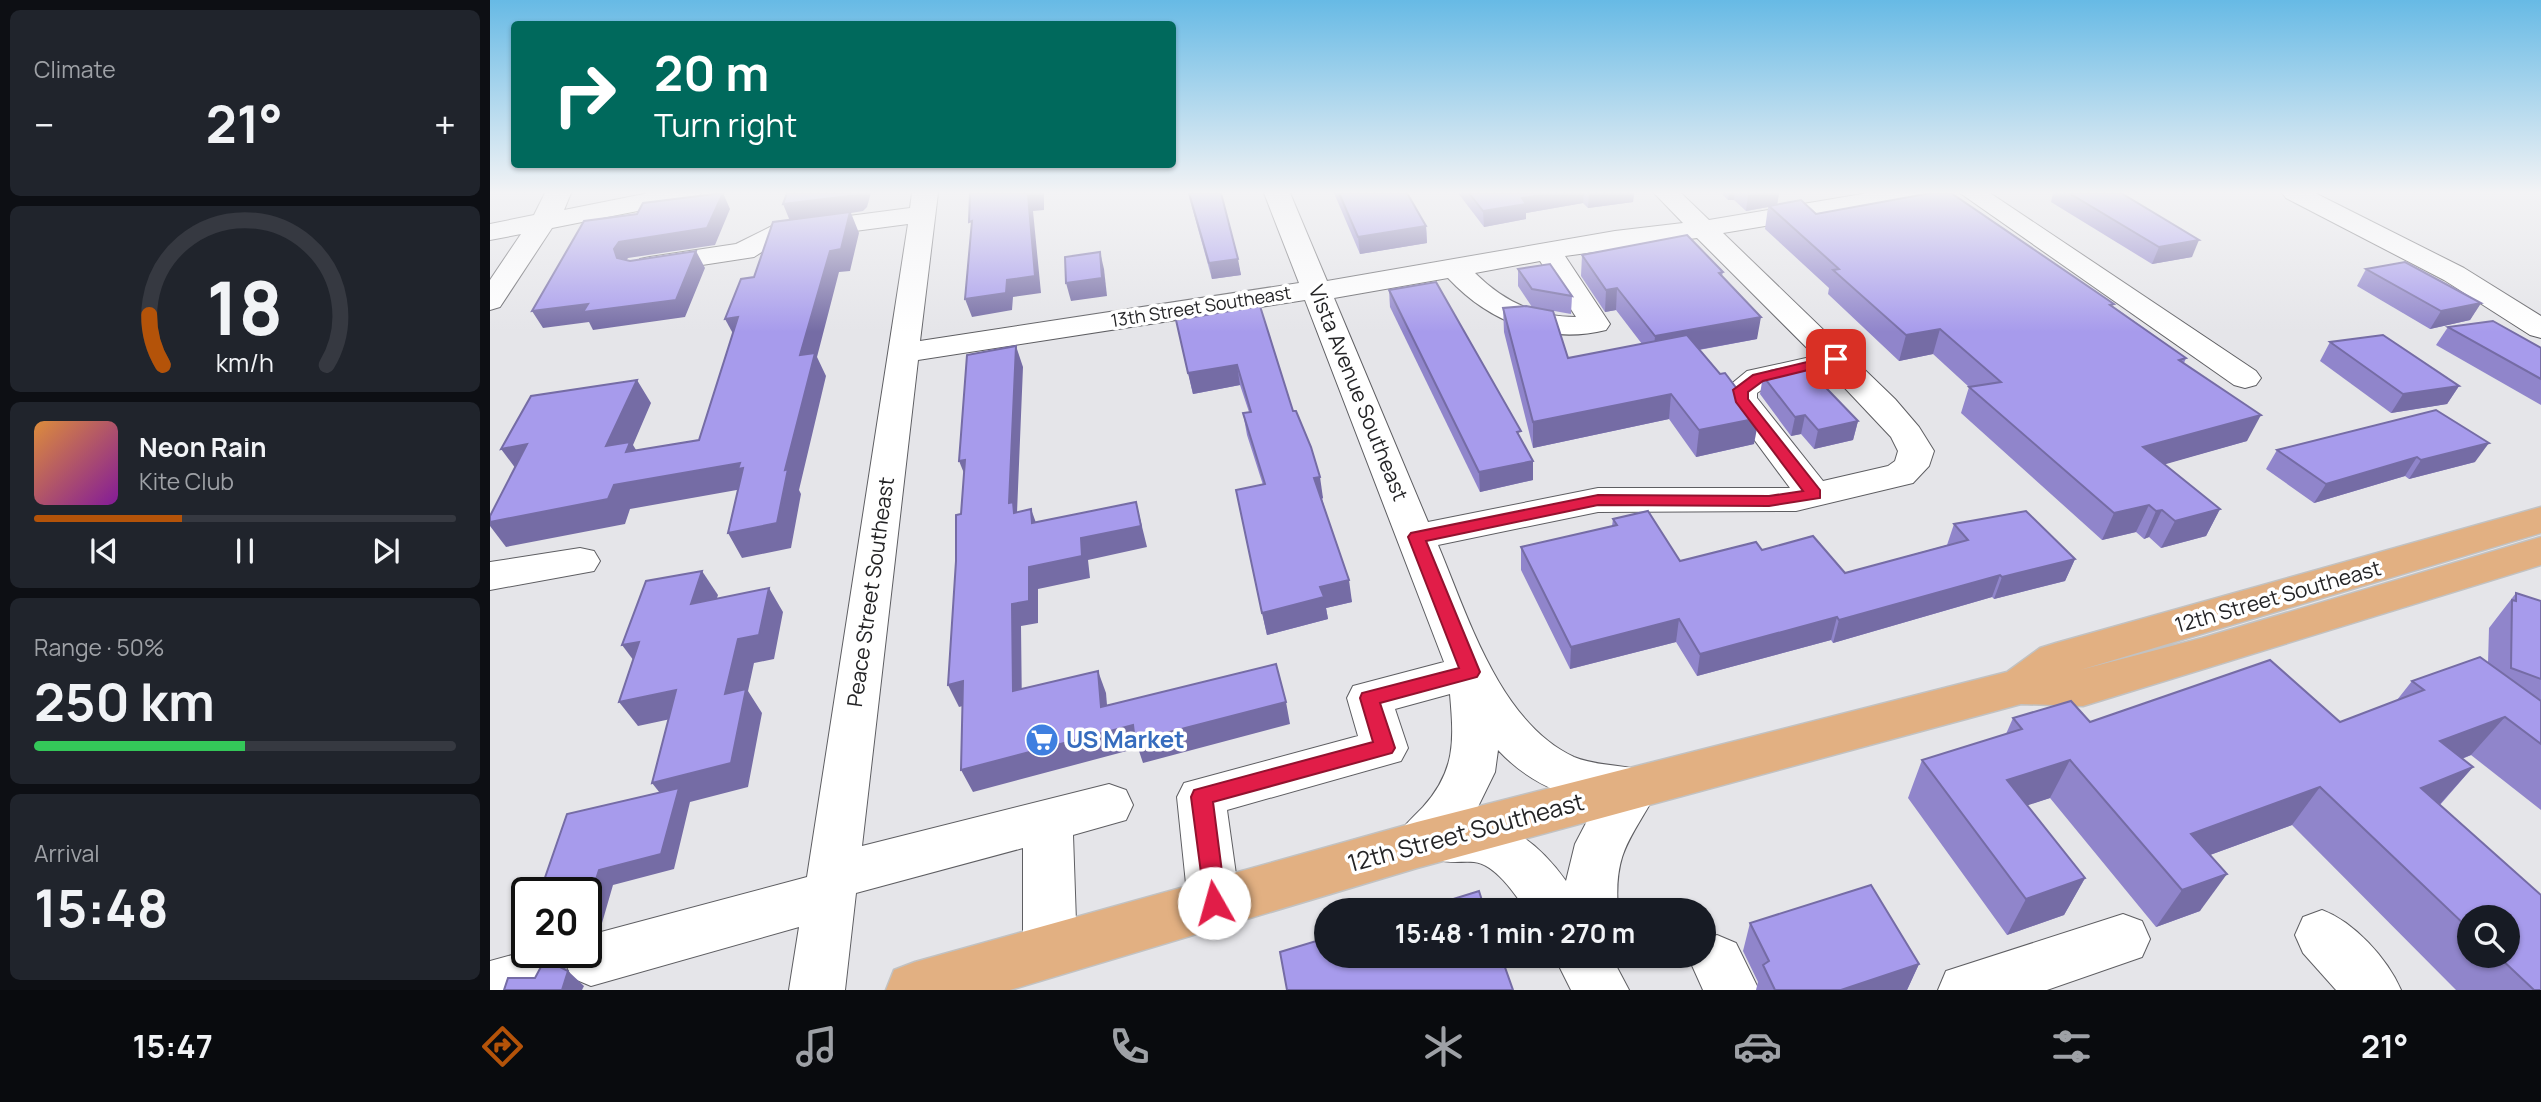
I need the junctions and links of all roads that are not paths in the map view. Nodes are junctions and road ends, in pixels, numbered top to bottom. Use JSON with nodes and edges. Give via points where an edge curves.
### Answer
{"nodes":[{"id":1,"x":531,"y":239,"type":"edge"},
{"id":2,"x":763,"y":239,"type":"edge"},
{"id":3,"x":918,"y":239,"type":"edge"},
{"id":4,"x":1296,"y":239,"type":"edge"},
{"id":5,"x":1614,"y":239,"type":"edge"},
{"id":6,"x":1713,"y":239,"type":"edge"},
{"id":7,"x":2041,"y":239,"type":"edge"},
{"id":8,"x":2386,"y":239,"type":"edge"},
{"id":9,"x":1548,"y":251,"type":"junction"},
{"id":10,"x":639,"y":267,"type":"edge"},
{"id":11,"x":1454,"y":268,"type":"junction"},
{"id":12,"x":1317,"y":290,"type":"junction"},
{"id":13,"x":490,"y":301,"type":"edge"},
{"id":14,"x":2541,"y":329,"type":"edge"},
{"id":15,"x":903,"y":353,"type":"junction"},
{"id":16,"x":1836,"y":359,"type":"junction"},
{"id":17,"x":2245,"y":378,"type":"dead end"},
{"id":18,"x":1814,"y":494,"type":"junction"},
{"id":19,"x":2541,"y":520,"type":"edge"},
{"id":20,"x":1417,"y":537,"type":"junction"},
{"id":21,"x":2541,"y":551,"type":"edge"},
{"id":22,"x":580,"y":561,"type":"dead end"},
{"id":23,"x":490,"y":576,"type":"edge"},
{"id":24,"x":1470,"y":672,"type":"junction"},
{"id":25,"x":2021,"y":686,"type":"junction"},
{"id":26,"x":1635,"y":787,"type":"junction"},
{"id":27,"x":1109,"y":805,"type":"dead end"},
{"id":28,"x":1048,"y":821,"type":"junction"},
{"id":29,"x":1427,"y":843,"type":"junction"},
{"id":30,"x":831,"y":885,"type":"junction"},
{"id":31,"x":1546,"y":898,"type":"edge"},
{"id":32,"x":1591,"y":898,"type":"edge"},
{"id":33,"x":1214,"y":903,"type":"junction"},
{"id":34,"x":2322,"y":935,"type":"dead end"},
{"id":35,"x":2123,"y":939,"type":"dead end"},
{"id":36,"x":1049,"y":951,"type":"junction"},
{"id":37,"x":602,"y":957,"type":"edge"},
{"id":38,"x":1588,"y":968,"type":"edge"},
{"id":39,"x":1598,"y":968,"type":"edge"},
{"id":40,"x":817,"y":990,"type":"edge"},
{"id":41,"x":915,"y":990,"type":"edge"},
{"id":42,"x":1966,"y":990,"type":"edge"},
{"id":43,"x":2373,"y":990,"type":"edge"}],
"edges":[{"from":1,"to":13,"type":"street"},
{"from":2,"to":10,"type":"street","via":[[744,251]]},
{"from":3,"to":15,"type":"street","name":"Peace Street Southeast"},
{"from":4,"to":12,"type":"street","name":"Vista Avenue Southeast"},
{"from":5,"to":9,"type":"street","name":"13th Street Southeast"},
{"from":6,"to":16,"type":"street"},
{"from":7,"to":17,"type":"street"},
{"from":8,"to":14,"type":"street","via":[[2454,274]]},
{"from":9,"to":11,"type":"street","name":"13th Street Southeast"},
{"from":9,"to":11,"type":"street","via":[[1595,324],[1547,327],[1522,319],[1468,284]]},
{"from":11,"to":12,"type":"street","name":"13th Street Southeast"},
{"from":12,"to":15,"type":"street","name":"13th Street Southeast"},
{"from":12,"to":20,"type":"street","name":"Vista Avenue Southeast"},
{"from":15,"to":30,"type":"street","name":"Peace Street Southeast"},
{"from":16,"to":18,"type":"street","via":[[1758,378],[1740,390],[1741,399]]},
{"from":16,"to":18,"type":"street","via":[[1891,415],[1916,451],[1911,466],[1900,475]]},
{"from":18,"to":20,"type":"street","via":[[1769,501],[1598,500]]},
{"from":19,"to":25,"type":"main road","name":"12th Street Southeast","via":[[2056,660]]},
{"from":20,"to":24,"type":"street","name":"Vista Avenue Southeast"},
{"from":21,"to":25,"type":"main road","name":"12th Street Southeast","via":[[2083,688]]},
{"from":22,"to":23,"type":"street"},
{"from":24,"to":26,"type":"street","via":[[1500,720],[1529,752],[1578,779]]},
{"from":24,"to":29,"type":"street","via":[[1476,731],[1470,780]]},
{"from":24,"to":33,"type":"street","via":[[1369,698],[1385,748],[1201,797]]},
{"from":25,"to":26,"type":"main road","name":"12th Street Southeast"},
{"from":26,"to":29,"type":"main road","name":"12th Street Southeast"},
{"from":26,"to":32,"type":"street","via":[[1597,847]]},
{"from":27,"to":28,"type":"street"},
{"from":28,"to":30,"type":"street"},
{"from":28,"to":36,"type":"street"},
{"from":29,"to":31,"type":"street","via":[[1484,842],[1526,870]]},
{"from":29,"to":33,"type":"main road","name":"12th Street Southeast"},
{"from":30,"to":37,"type":"street"},
{"from":30,"to":40,"type":"street","name":"Peace Street Southeast"},
{"from":33,"to":36,"type":"main road","name":"12th Street Southeast"},
{"from":34,"to":43,"type":"street"},
{"from":35,"to":42,"type":"street"},
{"from":36,"to":41,"type":"main road","name":"12th Street Southeast"},
{"from":38,"to":39,"type":"street","via":[[1601,990]]}]}
